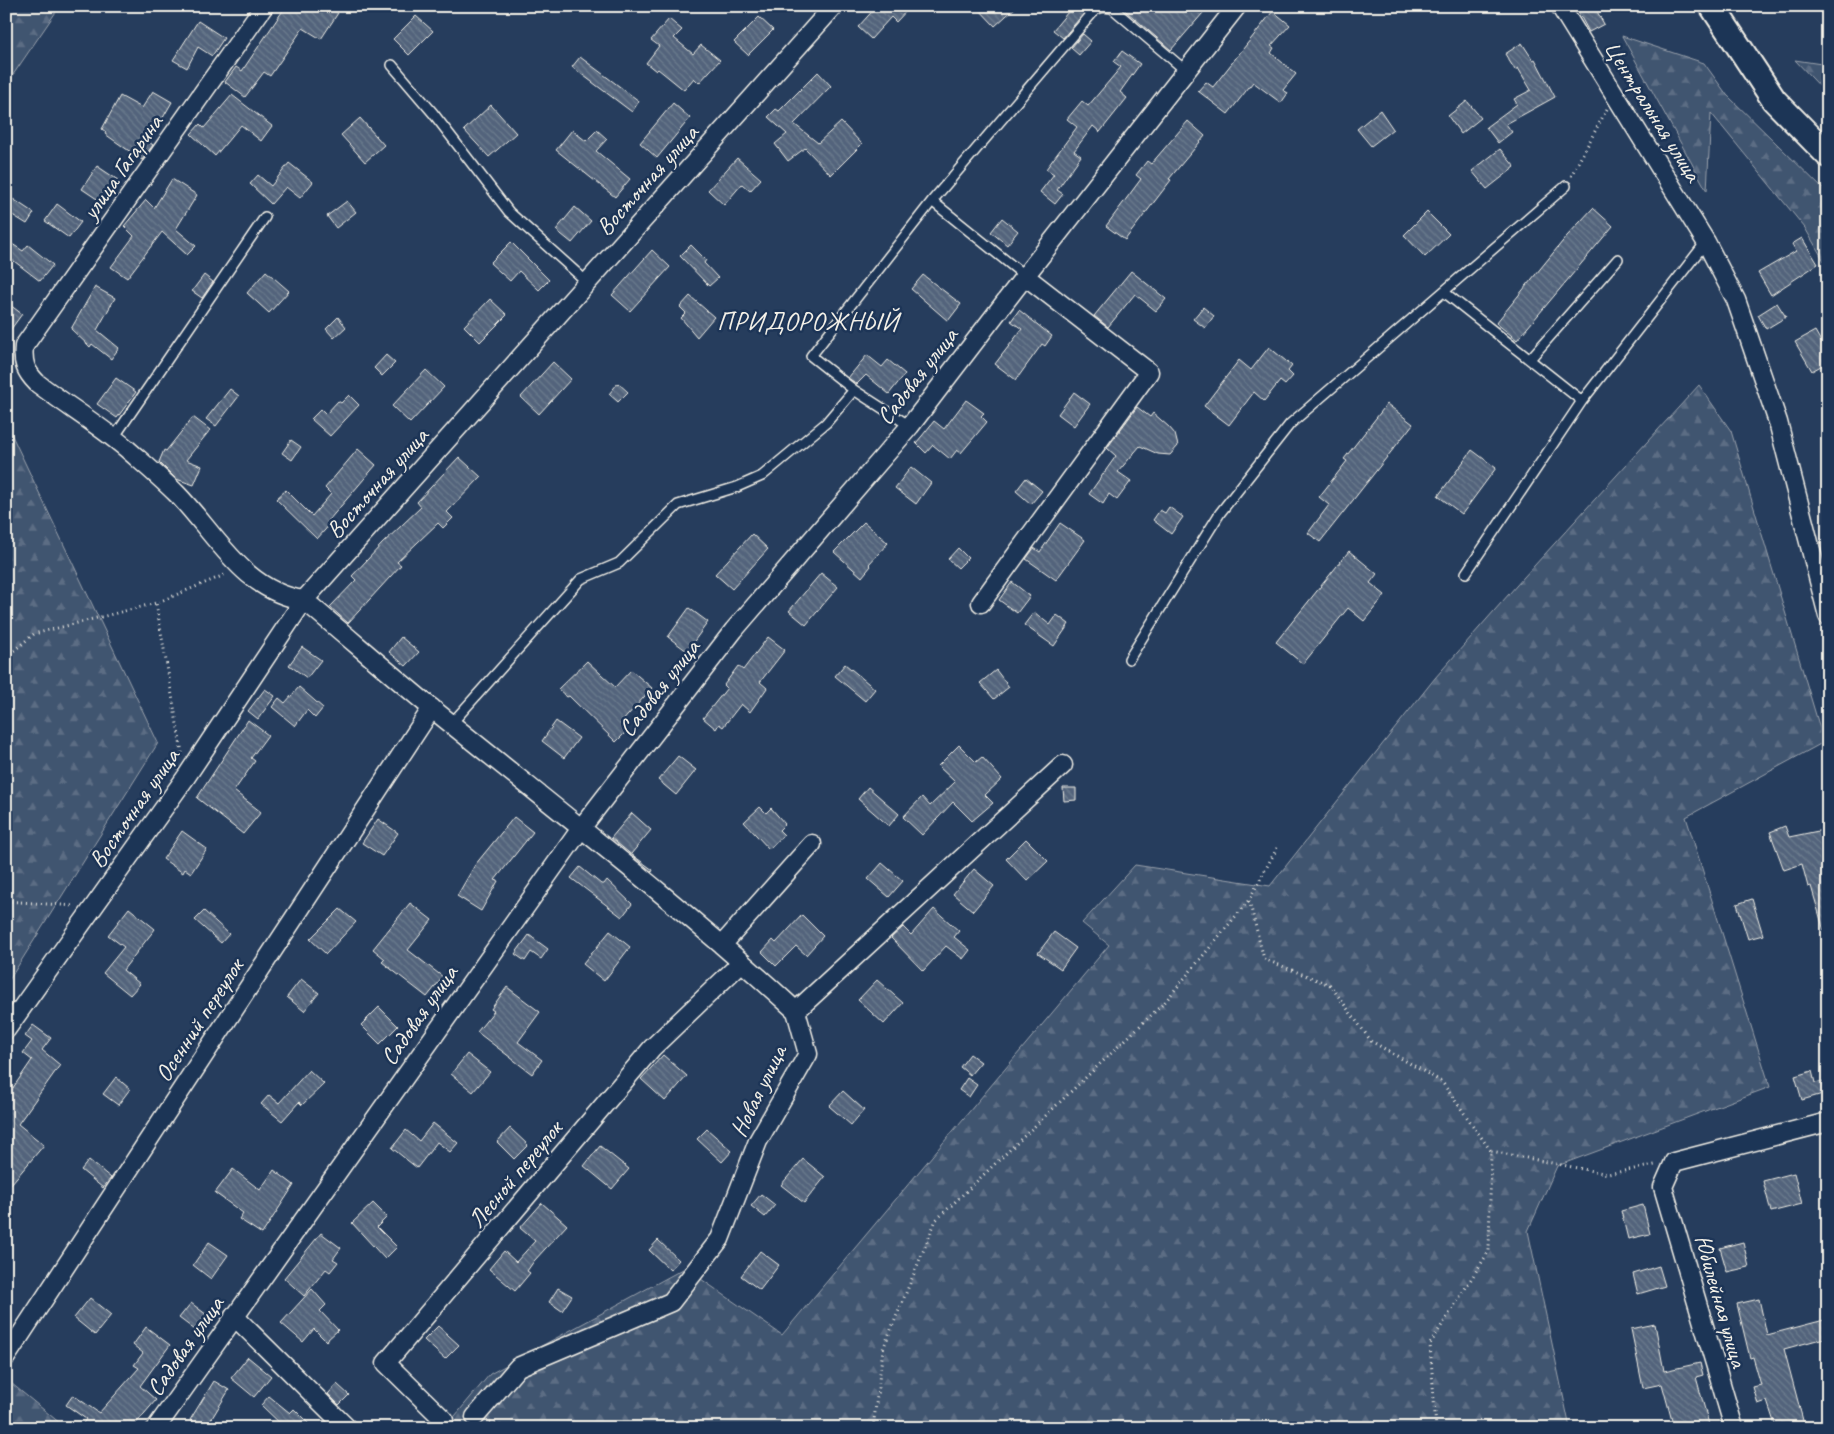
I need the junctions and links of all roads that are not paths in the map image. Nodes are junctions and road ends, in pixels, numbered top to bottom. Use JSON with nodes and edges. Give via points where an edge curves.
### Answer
{"nodes":[{"id":1,"x":264,"y":6,"type":"edge"},
{"id":2,"x":834,"y":6,"type":"edge"},
{"id":3,"x":1237,"y":6,"type":"edge"},
{"id":4,"x":1560,"y":6,"type":"edge"},
{"id":5,"x":1712,"y":6,"type":"edge"},
{"id":6,"x":392,"y":65,"type":"dead end"},
{"id":7,"x":1186,"y":71,"type":"junction"},
{"id":8,"x":1828,"y":155,"type":"edge"},
{"id":9,"x":1566,"y":186,"type":"road end"},
{"id":10,"x":932,"y":201,"type":"junction"},
{"id":11,"x":265,"y":217,"type":"dead end"},
{"id":12,"x":1706,"y":242,"type":"junction"},
{"id":13,"x":1618,"y":258,"type":"dead end"},
{"id":14,"x":1025,"y":276,"type":"junction"},
{"id":15,"x":587,"y":282,"type":"junction"},
{"id":16,"x":1444,"y":292,"type":"junction"},
{"id":17,"x":1530,"y":358,"type":"junction"},
{"id":18,"x":854,"y":390,"type":"junction"},
{"id":19,"x":1582,"y":401,"type":"junction"},
{"id":20,"x":910,"y":426,"type":"junction"},
{"id":21,"x":113,"y":439,"type":"junction"},
{"id":22,"x":1466,"y":573,"type":"dead end"},
{"id":23,"x":304,"y":600,"type":"junction"},
{"id":24,"x":981,"y":602,"type":"dead end"},
{"id":25,"x":1828,"y":616,"type":"edge"},
{"id":26,"x":1129,"y":659,"type":"dead end"},
{"id":27,"x":432,"y":708,"type":"junction"},
{"id":28,"x":451,"y":724,"type":"junction"},
{"id":29,"x":1063,"y":765,"type":"dead end"},
{"id":30,"x":582,"y":827,"type":"junction"},
{"id":31,"x":812,"y":844,"type":"dead end"},
{"id":32,"x":722,"y":944,"type":"junction"},
{"id":33,"x":742,"y":962,"type":"junction"},
{"id":34,"x":796,"y":1011,"type":"junction"},
{"id":35,"x":6,"y":1030,"type":"edge"},
{"id":36,"x":1828,"y":1122,"type":"edge"},
{"id":37,"x":234,"y":1316,"type":"junction"},
{"id":38,"x":6,"y":1356,"type":"edge"},
{"id":39,"x":475,"y":1417,"type":"dead end"},
{"id":40,"x":444,"y":1420,"type":"dead end"},
{"id":41,"x":156,"y":1428,"type":"edge"},
{"id":42,"x":347,"y":1428,"type":"edge"},
{"id":43,"x":1734,"y":1428,"type":"edge"}],
"edges":[{"from":1,"to":21,"type":"street","name":"улица Гагарина","via":[[24,346],[26,372],[37,384]]},
{"from":2,"to":15,"type":"street","name":"Восточная улица"},
{"from":3,"to":7,"type":"street","name":"Садовая улица"},
{"from":4,"to":12,"type":"street","name":"Центральная улица"},
{"from":5,"to":8,"type":"main road","via":[[1774,100]]},
{"from":6,"to":15,"type":"lane","via":[[509,212]]},
{"from":7,"to":10,"type":"lane","via":[[1112,8],[1095,10]]},
{"from":7,"to":14,"type":"street","name":"Садовая улица"},
{"from":9,"to":16,"type":"lane"},
{"from":10,"to":14,"type":"lane"},
{"from":10,"to":18,"type":"lane","via":[[812,356]]},
{"from":11,"to":21,"type":"lane"},
{"from":12,"to":19,"type":"lane"},
{"from":12,"to":25,"type":"street","name":"Центральная улица","via":[[1736,300],[1778,422]]},
{"from":13,"to":17,"type":"lane"},
{"from":14,"to":20,"type":"street","name":"Садовая улица"},
{"from":14,"to":24,"type":"street","via":[[1149,372]]},
{"from":15,"to":23,"type":"street","name":"Восточная улица"},
{"from":16,"to":17,"type":"lane"},
{"from":16,"to":26,"type":"lane","via":[[1290,424],[1220,514]]},
{"from":17,"to":19,"type":"lane"},
{"from":18,"to":20,"type":"lane"},
{"from":18,"to":28,"type":"lane","via":[[826,423],[762,476],[678,505],[619,563],[581,579]]},
{"from":19,"to":22,"type":"lane"},
{"from":20,"to":30,"type":"street","name":"Садовая улица","via":[[734,630]]},
{"from":21,"to":23,"type":"street","via":[[176,494],[241,568],[262,586],[288,598]]},
{"from":23,"to":27,"type":"street"},
{"from":23,"to":35,"type":"street","name":"Восточная улица","via":[[186,777]]},
{"from":27,"to":28,"type":"street"},
{"from":27,"to":38,"type":"street","name":"Осенний переулок"},
{"from":28,"to":30,"type":"street"},
{"from":29,"to":34,"type":"street"},
{"from":30,"to":32,"type":"street"},
{"from":30,"to":37,"type":"street","name":"Садовая улица"},
{"from":31,"to":32,"type":"street"},
{"from":32,"to":33,"type":"street"},
{"from":33,"to":34,"type":"street"},
{"from":33,"to":40,"type":"street","name":"Лесной переулок","via":[[652,1048],[386,1363]]},
{"from":34,"to":39,"type":"street","name":"Новая улица","via":[[808,1054],[758,1141],[720,1239],[671,1302],[518,1366]]},
{"from":36,"to":43,"type":"street","name":"Юбилейная улица","via":[[1674,1162],[1663,1187]]},
{"from":37,"to":41,"type":"street","name":"Садовая улица"},
{"from":37,"to":42,"type":"street"}]}
